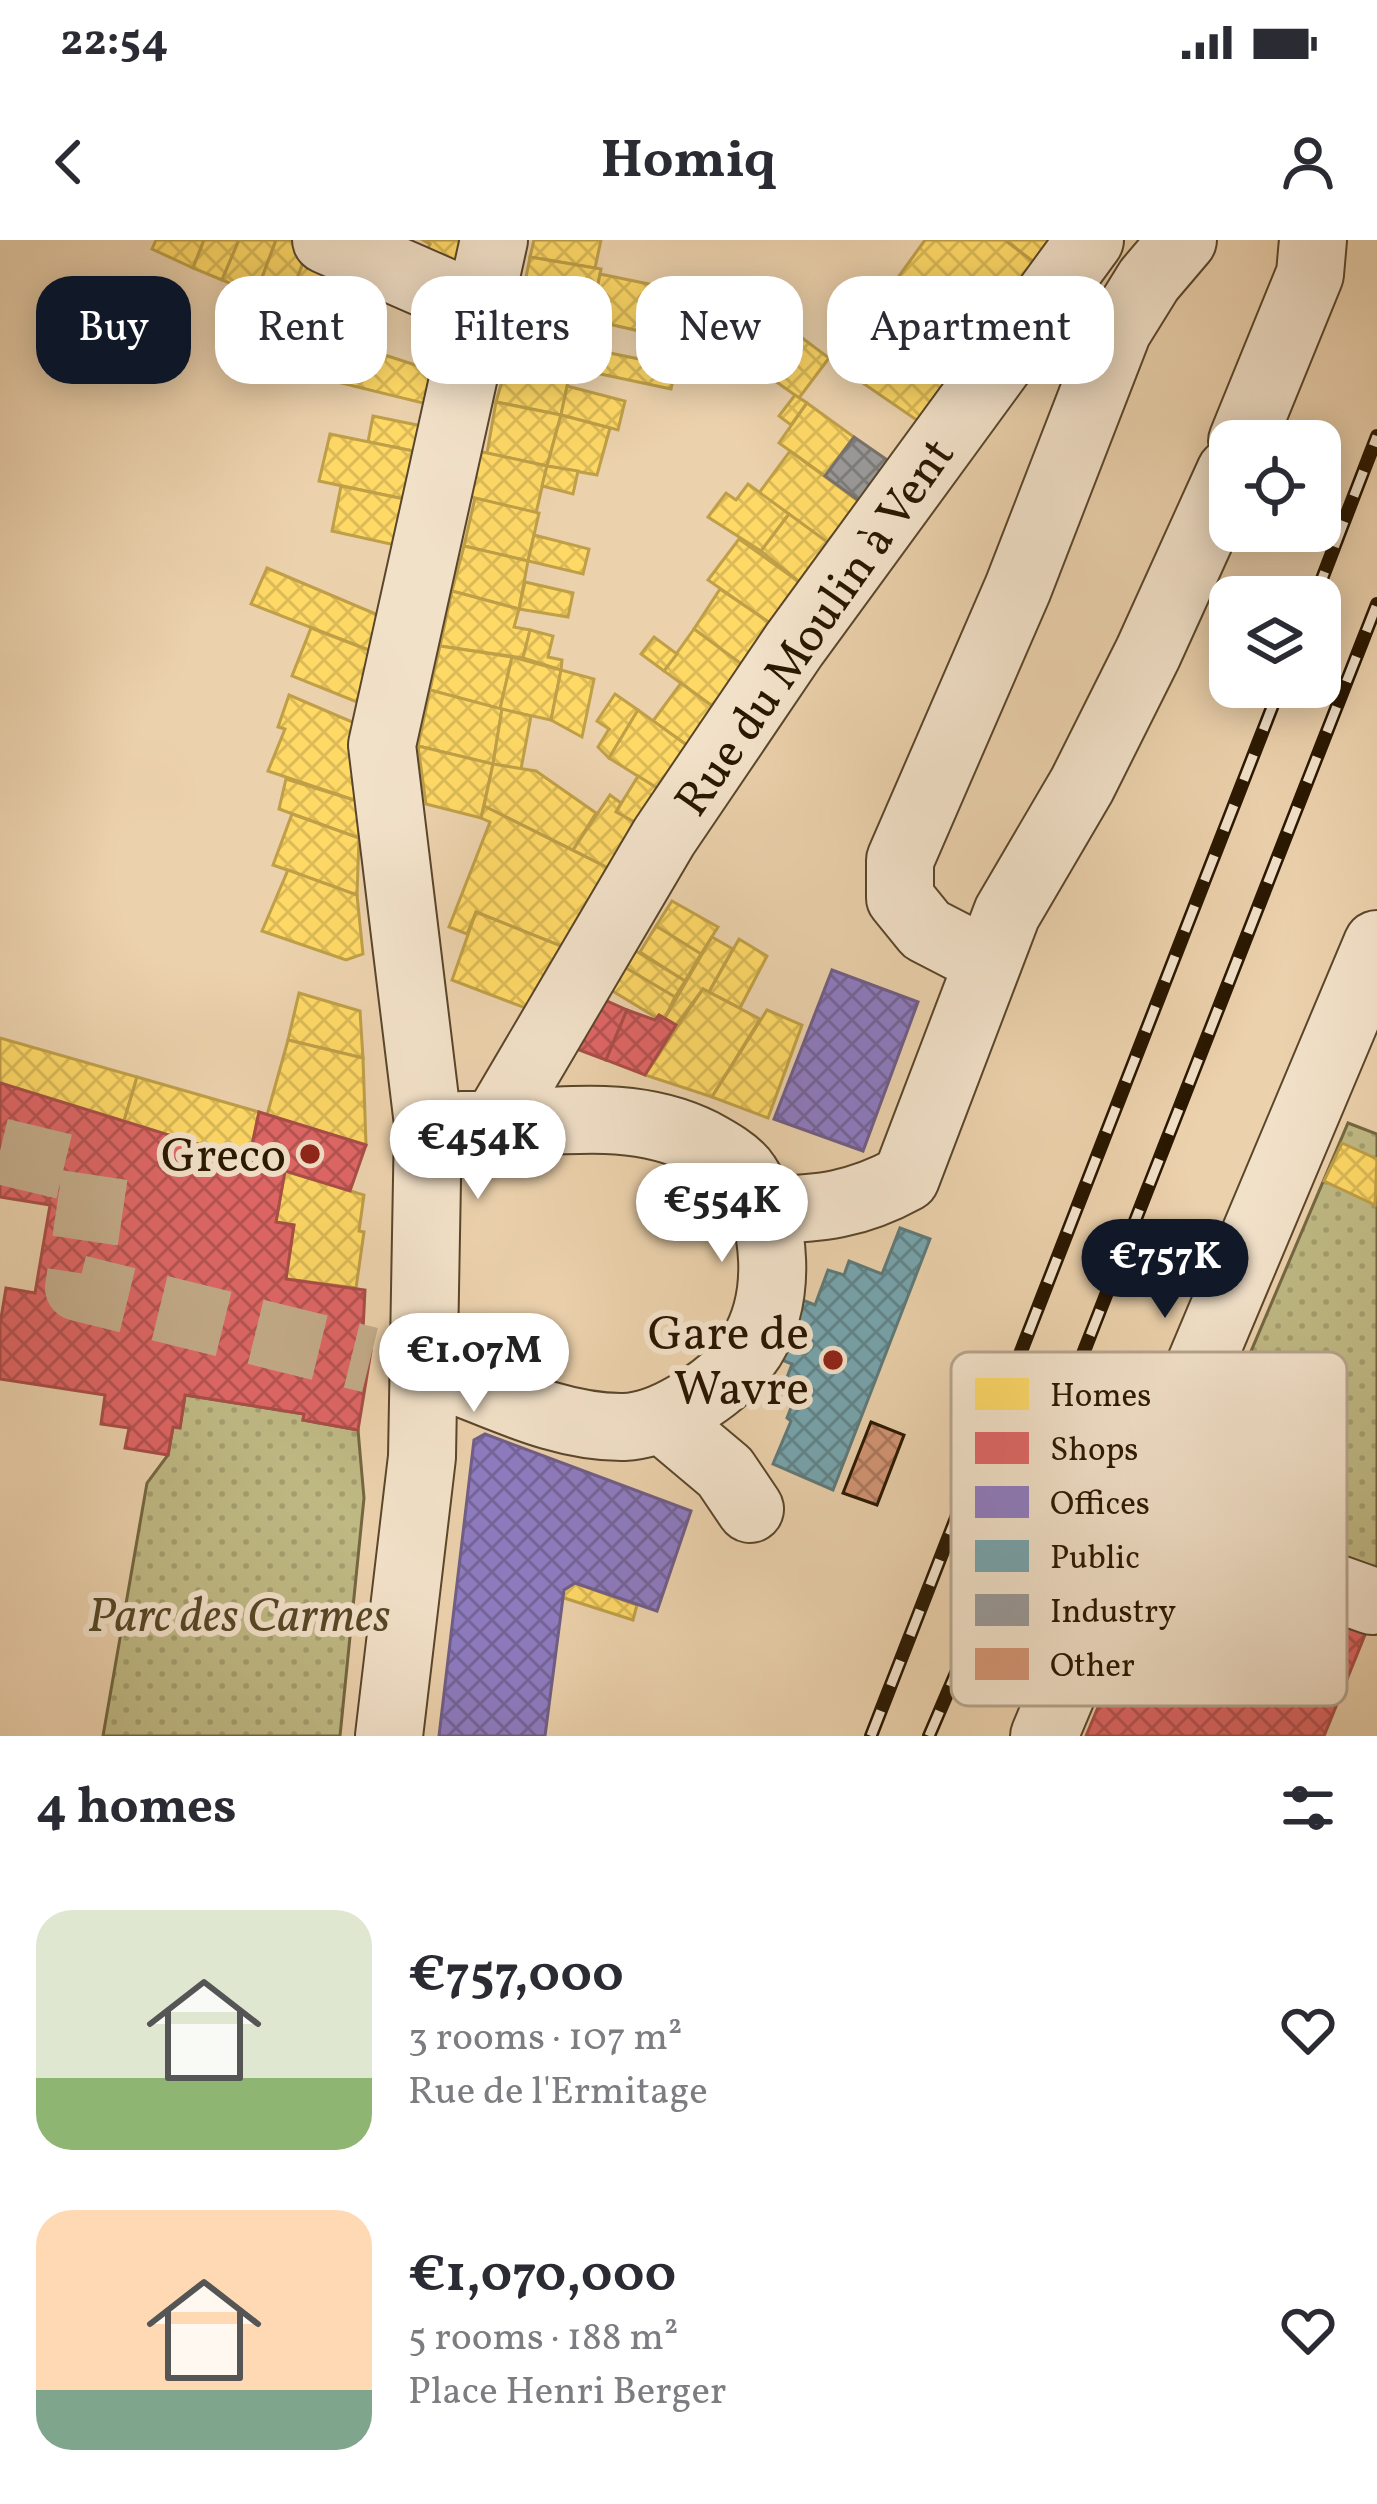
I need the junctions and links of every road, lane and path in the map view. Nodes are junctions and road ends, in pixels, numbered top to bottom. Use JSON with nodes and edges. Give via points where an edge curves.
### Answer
{"nodes":[{"id":1,"x":326,"y":240,"type":"edge"},
{"id":2,"x":494,"y":240,"type":"edge"},
{"id":3,"x":1090,"y":240,"type":"edge"},
{"id":4,"x":1183,"y":240,"type":"edge"},
{"id":5,"x":1313,"y":240,"type":"edge"},
{"id":6,"x":486,"y":276,"type":"edge"},
{"id":7,"x":411,"y":277,"type":"edge"},
{"id":8,"x":462,"y":384,"type":"edge"},
{"id":9,"x":1251,"y":420,"type":"edge"},
{"id":10,"x":1209,"y":518,"type":"edge"},
{"id":11,"x":1377,"y":944,"type":"edge"},
{"id":12,"x":988,"y":962,"type":"junction"},
{"id":13,"x":428,"y":1124,"type":"junction"},
{"id":14,"x":494,"y":1126,"type":"junction"},
{"id":15,"x":765,"y":1210,"type":"junction"},
{"id":16,"x":1207,"y":1352,"type":"edge"},
{"id":17,"x":425,"y":1369,"type":"junction"},
{"id":18,"x":662,"y":1419,"type":"junction"},
{"id":19,"x":750,"y":1509,"type":"dead end"},
{"id":20,"x":1347,"y":1592,"type":"edge"},
{"id":21,"x":1372,"y":1601,"type":"dead end"},
{"id":22,"x":1057,"y":1706,"type":"edge"},
{"id":23,"x":389,"y":1736,"type":"edge"},
{"id":24,"x":1044,"y":1736,"type":"edge"}],
"edges":[{"from":1,"to":7,"type":"street"},
{"from":2,"to":6,"type":"street"},
{"from":3,"to":14,"type":"street","name":"Rue du Moulin à Vent","via":[[664,837]]},
{"from":4,"to":12,"type":"street","via":[[1118,329],[1018,588],[899,860],[900,898],[926,931]]},
{"from":5,"to":9,"type":"street","via":[[1310,274]]},
{"from":8,"to":13,"type":"street","via":[[382,746]]},
{"from":10,"to":12,"type":"street"},
{"from":11,"to":16,"type":"street"},
{"from":12,"to":15,"type":"street","via":[[906,1178],[869,1198]]},
{"from":13,"to":14,"type":"street"},
{"from":13,"to":17,"type":"street","via":[[450,1276]]},
{"from":14,"to":15,"type":"street","via":[[601,1117],[662,1126],[744,1170]]},
{"from":15,"to":18,"type":"street","via":[[774,1266],[750,1349],[712,1392]]},
{"from":17,"to":18,"type":"street","via":[[571,1424],[628,1427]]},
{"from":17,"to":23,"type":"street"},
{"from":18,"to":19,"type":"street","via":[[725,1472]]},
{"from":20,"to":21,"type":"street"},
{"from":22,"to":24,"type":"street"}]}
